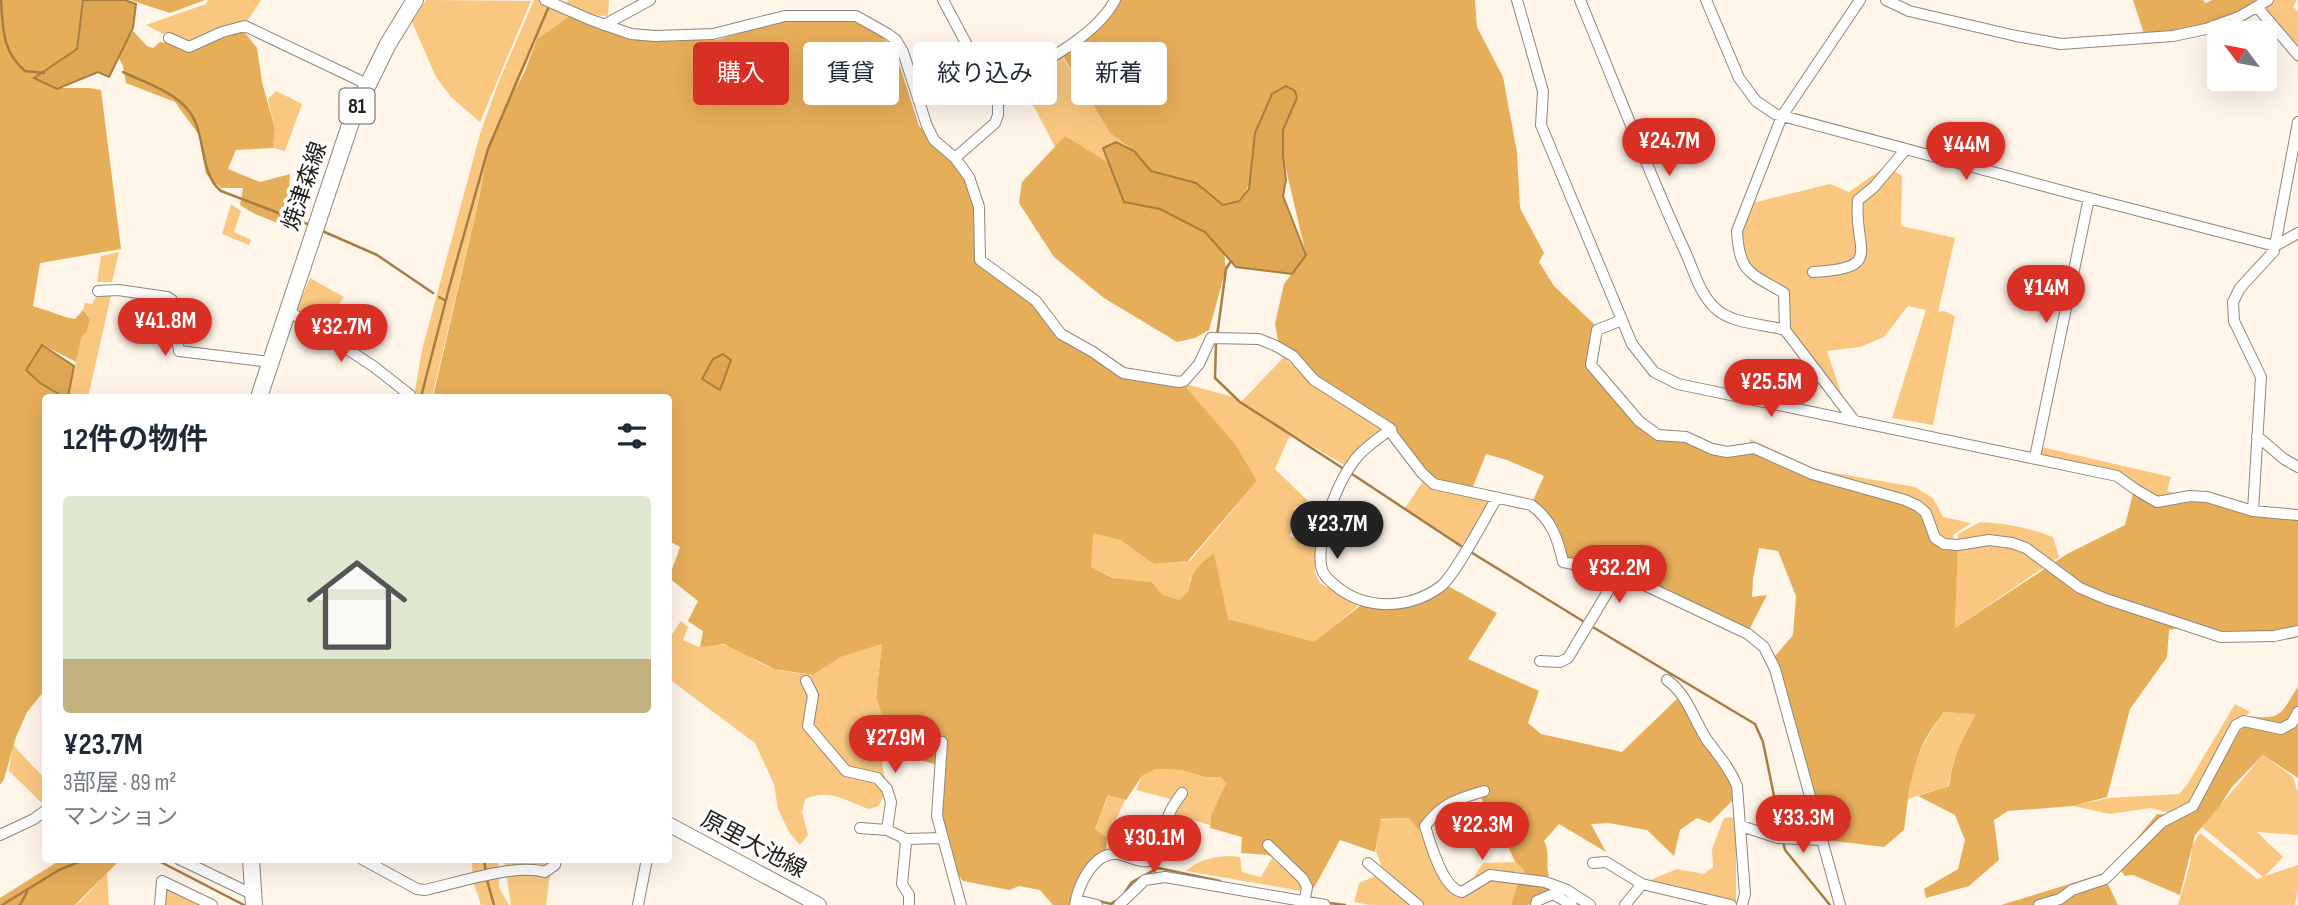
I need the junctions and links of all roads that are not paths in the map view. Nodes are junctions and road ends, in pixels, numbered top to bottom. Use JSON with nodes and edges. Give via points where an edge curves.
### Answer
{"nodes":[{"id":1,"x":415,"y":0,"type":"edge"},
{"id":2,"x":545,"y":0,"type":"edge"},
{"id":3,"x":650,"y":0,"type":"edge"},
{"id":4,"x":943,"y":0,"type":"edge"},
{"id":5,"x":1115,"y":0,"type":"edge"},
{"id":6,"x":1517,"y":0,"type":"edge"},
{"id":7,"x":1580,"y":0,"type":"edge"},
{"id":8,"x":1706,"y":0,"type":"edge"},
{"id":9,"x":1860,"y":0,"type":"edge"},
{"id":10,"x":1886,"y":0,"type":"edge"},
{"id":11,"x":2268,"y":0,"type":"edge"},
{"id":12,"x":2257,"y":7,"type":"junction"},
{"id":13,"x":604,"y":25,"type":"junction"},
{"id":14,"x":169,"y":38,"type":"dead end"},
{"id":15,"x":966,"y":42,"type":"edge"},
{"id":16,"x":1057,"y":52,"type":"edge"},
{"id":17,"x":2298,"y":55,"type":"edge"},
{"id":18,"x":367,"y":84,"type":"junction"},
{"id":19,"x":998,"y":105,"type":"edge"},
{"id":20,"x":1782,"y":116,"type":"junction"},
{"id":21,"x":2298,"y":122,"type":"edge"},
{"id":22,"x":1906,"y":149,"type":"junction"},
{"id":23,"x":954,"y":158,"type":"junction"},
{"id":24,"x":2089,"y":198,"type":"junction"},
{"id":25,"x":2298,"y":233,"type":"edge"},
{"id":26,"x":2275,"y":246,"type":"junction"},
{"id":27,"x":1813,"y":272,"type":"dead end"},
{"id":28,"x":98,"y":291,"type":"dead end"},
{"id":29,"x":287,"y":310,"type":"junction"},
{"id":30,"x":1622,"y":320,"type":"junction"},
{"id":31,"x":1785,"y":330,"type":"junction"},
{"id":32,"x":270,"y":362,"type":"junction"},
{"id":33,"x":260,"y":394,"type":"edge"},
{"id":34,"x":409,"y":394,"type":"edge"},
{"id":35,"x":1853,"y":419,"type":"junction"},
{"id":36,"x":1391,"y":429,"type":"junction"},
{"id":37,"x":2257,"y":436,"type":"junction"},
{"id":38,"x":2035,"y":457,"type":"junction"},
{"id":39,"x":2298,"y":467,"type":"edge"},
{"id":40,"x":1497,"y":498,"type":"junction"},
{"id":41,"x":2253,"y":510,"type":"junction"},
{"id":42,"x":2298,"y":515,"type":"edge"},
{"id":43,"x":1619,"y":573,"type":"junction"},
{"id":44,"x":2298,"y":631,"type":"edge"},
{"id":45,"x":1540,"y":661,"type":"dead end"},
{"id":46,"x":1668,"y":680,"type":"dead end"},
{"id":47,"x":806,"y":681,"type":"dead end"},
{"id":48,"x":2298,"y":712,"type":"edge"},
{"id":49,"x":942,"y":742,"type":"dead end"},
{"id":50,"x":1484,"y":791,"type":"dead end"},
{"id":51,"x":1182,"y":793,"type":"dead end"},
{"id":52,"x":42,"y":813,"type":"edge"},
{"id":53,"x":34,"y":819,"type":"junction"},
{"id":54,"x":42,"y":823,"type":"edge"},
{"id":55,"x":672,"y":826,"type":"edge"},
{"id":56,"x":1741,"y":826,"type":"junction"},
{"id":57,"x":860,"y":828,"type":"dead end"},
{"id":58,"x":887,"y":830,"type":"junction"},
{"id":59,"x":0,"y":835,"type":"edge"},
{"id":60,"x":943,"y":838,"type":"junction"},
{"id":61,"x":904,"y":839,"type":"junction"},
{"id":62,"x":1822,"y":840,"type":"junction"},
{"id":63,"x":1268,"y":845,"type":"dead end"},
{"id":64,"x":186,"y":863,"type":"edge"},
{"id":65,"x":251,"y":863,"type":"edge"},
{"id":66,"x":369,"y":863,"type":"edge"},
{"id":67,"x":555,"y":863,"type":"edge"},
{"id":68,"x":646,"y":863,"type":"edge"},
{"id":69,"x":1368,"y":863,"type":"dead end"},
{"id":70,"x":1593,"y":863,"type":"dead end"},
{"id":71,"x":1642,"y":884,"type":"junction"},
{"id":72,"x":254,"y":899,"type":"edge"},
{"id":73,"x":1075,"y":902,"type":"edge"},
{"id":74,"x":1305,"y":903,"type":"edge"},
{"id":75,"x":160,"y":905,"type":"edge"},
{"id":76,"x":212,"y":905,"type":"edge"},
{"id":77,"x":638,"y":905,"type":"edge"},
{"id":78,"x":819,"y":905,"type":"edge"},
{"id":79,"x":909,"y":905,"type":"edge"},
{"id":80,"x":961,"y":905,"type":"edge"},
{"id":81,"x":1097,"y":905,"type":"edge"},
{"id":82,"x":1119,"y":905,"type":"edge"},
{"id":83,"x":1325,"y":905,"type":"edge"},
{"id":84,"x":1418,"y":905,"type":"edge"},
{"id":85,"x":1536,"y":905,"type":"edge"},
{"id":86,"x":1572,"y":905,"type":"edge"},
{"id":87,"x":1590,"y":905,"type":"edge"},
{"id":88,"x":1625,"y":905,"type":"edge"},
{"id":89,"x":1731,"y":905,"type":"edge"},
{"id":90,"x":1742,"y":905,"type":"edge"},
{"id":91,"x":1840,"y":905,"type":"edge"},
{"id":92,"x":2039,"y":905,"type":"edge"}],
"edges":[{"from":1,"to":18,"type":"main road","name":"焼津森線","number":"81"},
{"from":2,"to":13,"type":"street"},
{"from":3,"to":13,"type":"street"},
{"from":4,"to":15,"type":"street"},
{"from":5,"to":16,"type":"street","via":[[1089,31]]},
{"from":6,"to":30,"type":"street","via":[[1543,92],[1541,125]]},
{"from":7,"to":31,"type":"street","via":[[1700,289],[1727,317]]},
{"from":8,"to":20,"type":"street","via":[[1748,93]]},
{"from":9,"to":20,"type":"street"},
{"from":10,"to":12,"type":"street","via":[[1909,11],[2062,44],[2173,36],[2206,29]]},
{"from":11,"to":12,"type":"street"},
{"from":12,"to":17,"type":"street"},
{"from":13,"to":23,"type":"street","via":[[631,34],[680,36],[713,34],[785,16],[856,16],[896,40],[927,127]]},
{"from":14,"to":18,"type":"street","via":[[189,47],[245,26]]},
{"from":18,"to":29,"type":"main road","name":"焼津森線","number":"81","via":[[341,146]]},
{"from":19,"to":23,"type":"street","via":[[995,123]]},
{"from":20,"to":22,"type":"street"},
{"from":20,"to":31,"type":"street","via":[[1737,230],[1738,250],[1746,269],[1784,293]]},
{"from":21,"to":26,"type":"street"},
{"from":22,"to":24,"type":"street"},
{"from":22,"to":27,"type":"street","via":[[1858,200],[1862,242],[1856,264],[1842,271]]},
{"from":23,"to":36,"type":"street","via":[[969,177],[979,207],[980,260],[1037,301],[1061,334],[1123,373],[1185,381],[1212,338],[1259,339],[1293,356],[1314,380]]},
{"from":24,"to":26,"type":"street"},
{"from":24,"to":38,"type":"street"},
{"from":25,"to":26,"type":"street"},
{"from":26,"to":37,"type":"street","via":[[2233,302],[2234,321],[2261,377]]},
{"from":28,"to":32,"type":"street","via":[[172,300],[179,351]]},
{"from":29,"to":32,"type":"main road","name":"焼津森線","number":"81"},
{"from":29,"to":34,"type":"street"},
{"from":30,"to":35,"type":"street","via":[[1644,362],[1665,379]]},
{"from":30,"to":44,"type":"street","via":[[1597,330],[1591,365],[1639,421],[1658,435],[1686,437],[1727,452],[1754,448],[1812,474],[1905,500],[1926,513],[1934,538],[1944,544],[2012,543],[2081,588],[2221,637]]},
{"from":31,"to":35,"type":"street"},
{"from":32,"to":33,"type":"main road","name":"焼津森線","number":"81"},
{"from":35,"to":38,"type":"street"},
{"from":36,"to":40,"type":"street","via":[[1434,484]]},
{"from":36,"to":40,"type":"street","via":[[1358,456],[1340,481],[1324,528],[1321,565],[1325,576],[1342,590],[1365,602],[1389,605],[1414,600],[1442,586]]},
{"from":37,"to":39,"type":"street"},
{"from":37,"to":41,"type":"street"},
{"from":38,"to":41,"type":"street","via":[[2119,477],[2157,502],[2207,497]]},
{"from":40,"to":43,"type":"street","via":[[1531,505],[1544,514],[1563,562]]},
{"from":41,"to":42,"type":"street"},
{"from":43,"to":45,"type":"street","via":[[1568,658]]},
{"from":43,"to":62,"type":"street","via":[[1748,634],[1763,647],[1776,669]]},
{"from":46,"to":56,"type":"street","via":[[1732,772]]},
{"from":47,"to":58,"type":"street","via":[[813,695],[808,726],[846,771],[877,778],[887,789],[891,802]]},
{"from":48,"to":92,"type":"street","via":[[2292,723],[2281,729],[2244,721],[2236,725],[2193,806],[2162,822],[2105,879]]},
{"from":49,"to":60,"type":"street","via":[[937,816]]},
{"from":50,"to":87,"type":"street","via":[[1453,800],[1425,826],[1449,884],[1462,892],[1490,875],[1545,882]]},
{"from":51,"to":73,"type":"street","via":[[1170,811],[1153,859],[1145,862],[1107,855],[1081,883]]},
{"from":52,"to":53,"type":"street"},
{"from":53,"to":54,"type":"street"},
{"from":53,"to":59,"type":"street"},
{"from":55,"to":78,"type":"main road","name":"原里大池線"},
{"from":56,"to":62,"type":"street","via":[[1782,838]]},
{"from":56,"to":90,"type":"street"},
{"from":57,"to":58,"type":"street"},
{"from":58,"to":61,"type":"street"},
{"from":60,"to":61,"type":"street"},
{"from":60,"to":80,"type":"street"},
{"from":61,"to":79,"type":"street","via":[[902,884]]},
{"from":62,"to":91,"type":"street"},
{"from":63,"to":74,"type":"street","via":[[1303,878]]},
{"from":64,"to":72,"type":"street"},
{"from":65,"to":72,"type":"main road"},
{"from":66,"to":67,"type":"street","via":[[425,890],[499,874],[545,872]]},
{"from":68,"to":77,"type":"street"},
{"from":69,"to":84,"type":"street"},
{"from":70,"to":71,"type":"street","via":[[1606,862]]},
{"from":71,"to":88,"type":"street"},
{"from":71,"to":89,"type":"street"},
{"from":73,"to":81,"type":"street"},
{"from":74,"to":82,"type":"street","via":[[1166,877],[1145,880]]},
{"from":74,"to":83,"type":"street"},
{"from":75,"to":76,"type":"street","via":[[162,881]]},
{"from":85,"to":86,"type":"street","via":[[1553,894]]}]}
